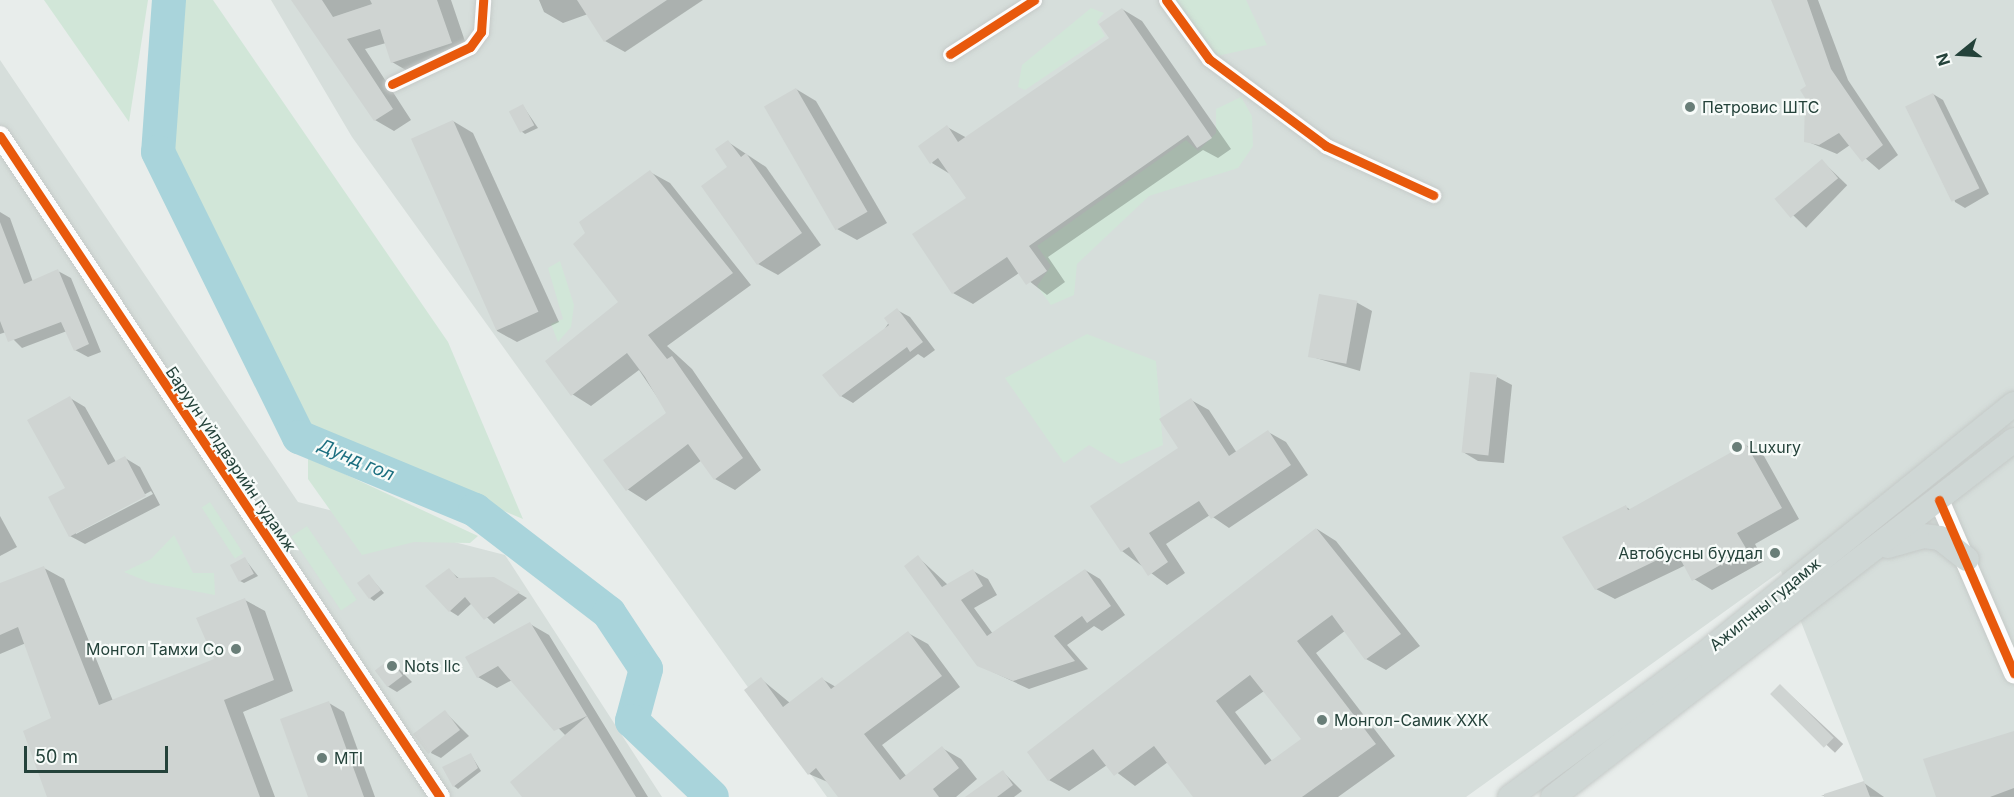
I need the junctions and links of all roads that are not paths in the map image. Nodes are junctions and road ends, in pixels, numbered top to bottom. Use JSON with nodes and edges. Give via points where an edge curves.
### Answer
{"nodes":[{"id":1,"x":483,"y":0,"type":"edge"},
{"id":2,"x":1034,"y":0,"type":"edge"},
{"id":3,"x":1166,"y":0,"type":"edge"},
{"id":4,"x":950,"y":54,"type":"dead end"},
{"id":5,"x":392,"y":84,"type":"dead end"},
{"id":6,"x":0,"y":136,"type":"edge"},
{"id":7,"x":1433,"y":195,"type":"dead end"},
{"id":8,"x":2014,"y":404,"type":"edge"},
{"id":9,"x":2014,"y":440,"type":"edge"},
{"id":10,"x":1939,"y":500,"type":"junction"},
{"id":11,"x":1869,"y":555,"type":"junction"},
{"id":12,"x":1967,"y":559,"type":"junction"},
{"id":13,"x":2014,"y":673,"type":"edge"},
{"id":14,"x":440,"y":797,"type":"edge"},
{"id":15,"x":1510,"y":797,"type":"edge"},
{"id":16,"x":1553,"y":797,"type":"edge"}],
"edges":[{"from":1,"to":5,"type":"street","via":[[481,32],[470,47]]},
{"from":2,"to":4,"type":"street"},
{"from":3,"to":7,"type":"street","via":[[1209,59],[1326,146]]},
{"from":6,"to":14,"type":"street","name":"Баруун үйлдвэрийн гудамж"},
{"from":8,"to":15,"type":"main road","name":"Ажилчны гудамж","via":[[1704,654]]},
{"from":9,"to":10,"type":"main road","name":"Ажилчны гудамж"},
{"from":10,"to":11,"type":"main road","name":"Ажилчны гудамж"},
{"from":10,"to":12,"type":"street"},
{"from":11,"to":12,"type":"main road","via":[[1922,536],[1940,538]]},
{"from":11,"to":16,"type":"main road","name":"Ажилчны гудамж"},
{"from":12,"to":13,"type":"street"}]}
